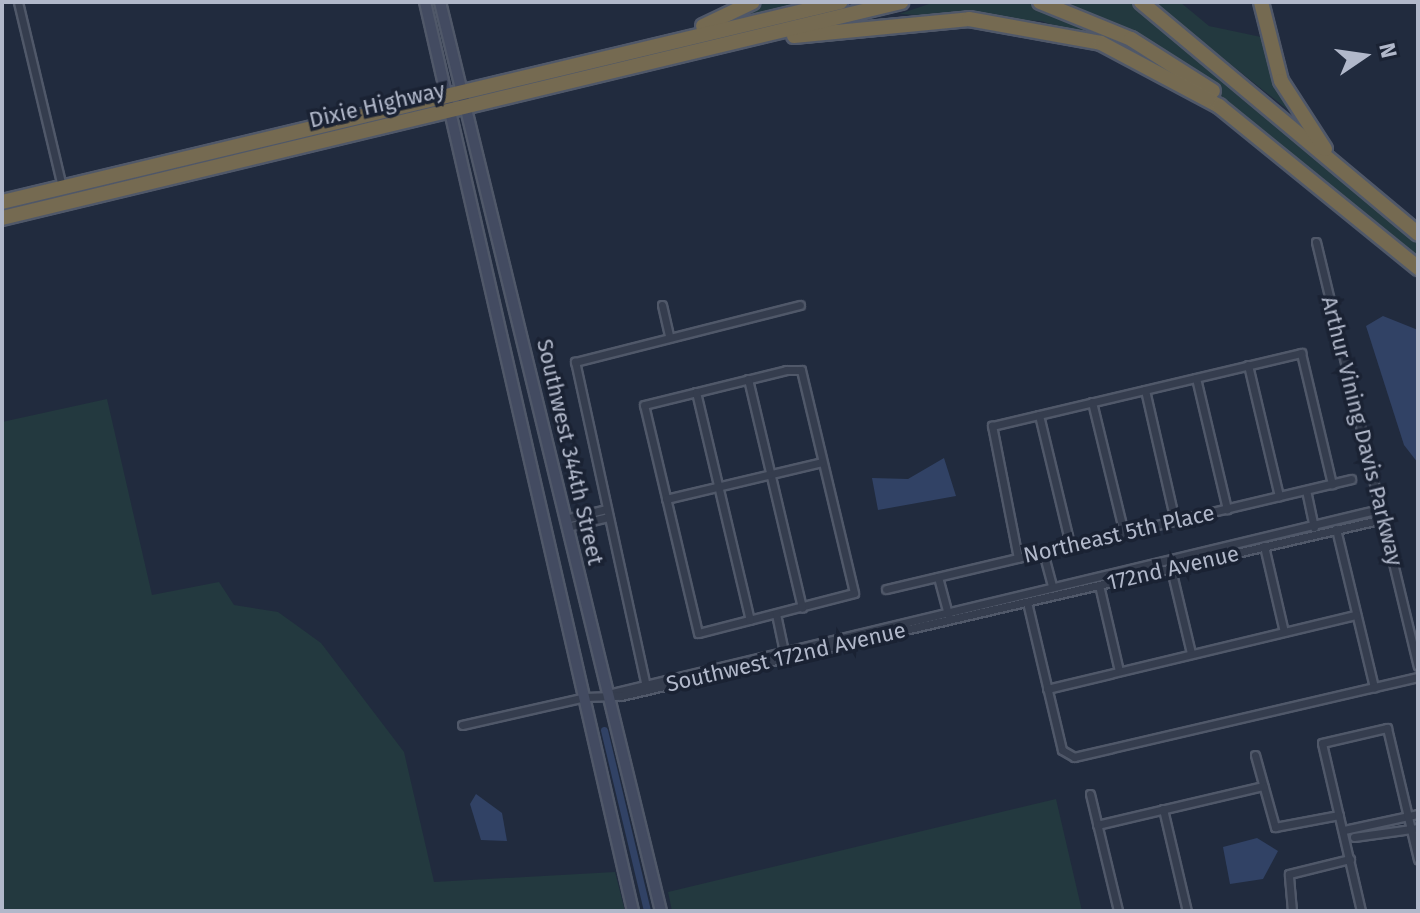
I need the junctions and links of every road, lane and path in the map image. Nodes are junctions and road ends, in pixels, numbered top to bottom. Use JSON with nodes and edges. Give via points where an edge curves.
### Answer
{"nodes":[{"id":1,"x":18,"y":2,"type":"edge"},
{"id":2,"x":425,"y":2,"type":"edge"},
{"id":3,"x":440,"y":2,"type":"edge"},
{"id":4,"x":753,"y":2,"type":"edge"},
{"id":5,"x":840,"y":2,"type":"edge"},
{"id":6,"x":901,"y":2,"type":"edge"},
{"id":7,"x":1040,"y":2,"type":"edge"},
{"id":8,"x":1141,"y":2,"type":"edge"},
{"id":9,"x":1261,"y":2,"type":"edge"},
{"id":10,"x":763,"y":35,"type":"junction"},
{"id":11,"x":613,"y":55,"type":"junction"},
{"id":12,"x":453,"y":92,"type":"junction"},
{"id":13,"x":457,"y":109,"type":"junction"},
{"id":14,"x":1266,"y":142,"type":"junction"},
{"id":15,"x":1339,"y":169,"type":"junction"},
{"id":16,"x":66,"y":195,"type":"junction"},
{"id":17,"x":2,"y":202,"type":"edge"},
{"id":18,"x":2,"y":218,"type":"edge"},
{"id":19,"x":1418,"y":234,"type":"edge"},
{"id":20,"x":1316,"y":242,"type":"dead end"},
{"id":21,"x":1418,"y":268,"type":"edge"},
{"id":22,"x":662,"y":305,"type":"dead end"},
{"id":23,"x":800,"y":305,"type":"dead end"},
{"id":24,"x":669,"y":336,"type":"junction"},
{"id":25,"x":524,"y":343,"type":"junction"},
{"id":26,"x":506,"y":348,"type":"junction"},
{"id":27,"x":1248,"y":365,"type":"junction"},
{"id":28,"x":1196,"y":378,"type":"junction"},
{"id":29,"x":748,"y":379,"type":"junction"},
{"id":30,"x":1145,"y":390,"type":"junction"},
{"id":31,"x":696,"y":392,"type":"junction"},
{"id":32,"x":1092,"y":402,"type":"junction"},
{"id":33,"x":1039,"y":415,"type":"junction"},
{"id":34,"x":822,"y":462,"type":"junction"},
{"id":35,"x":771,"y":474,"type":"junction"},
{"id":36,"x":1351,"y":479,"type":"dead end"},
{"id":37,"x":1332,"y":484,"type":"junction"},
{"id":38,"x":719,"y":486,"type":"junction"},
{"id":39,"x":1306,"y":490,"type":"junction"},
{"id":40,"x":1279,"y":496,"type":"junction"},
{"id":41,"x":666,"y":499,"type":"junction"},
{"id":42,"x":1227,"y":509,"type":"junction"},
{"id":43,"x":1380,"y":509,"type":"junction"},
{"id":44,"x":607,"y":513,"type":"junction"},
{"id":45,"x":1383,"y":519,"type":"junction"},
{"id":46,"x":1175,"y":521,"type":"junction"},
{"id":47,"x":566,"y":523,"type":"junction"},
{"id":48,"x":1313,"y":525,"type":"junction"},
{"id":49,"x":1336,"y":529,"type":"junction"},
{"id":50,"x":1124,"y":533,"type":"junction"},
{"id":51,"x":1315,"y":534,"type":"junction"},
{"id":52,"x":1070,"y":544,"type":"junction"},
{"id":53,"x":1264,"y":546,"type":"junction"},
{"id":54,"x":1043,"y":552,"type":"junction"},
{"id":55,"x":1018,"y":558,"type":"junction"},
{"id":56,"x":1169,"y":559,"type":"junction"},
{"id":57,"x":1171,"y":568,"type":"junction"},
{"id":58,"x":938,"y":577,"type":"junction"},
{"id":59,"x":1099,"y":585,"type":"junction"},
{"id":60,"x":1052,"y":586,"type":"junction"},
{"id":61,"x":886,"y":589,"type":"dead end"},
{"id":62,"x":1027,"y":602,"type":"junction"},
{"id":63,"x":802,"y":608,"type":"junction"},
{"id":64,"x":947,"y":611,"type":"junction"},
{"id":65,"x":963,"y":612,"type":"junction"},
{"id":66,"x":776,"y":614,"type":"junction"},
{"id":67,"x":1356,"y":615,"type":"junction"},
{"id":68,"x":750,"y":620,"type":"junction"},
{"id":69,"x":951,"y":620,"type":"junction"},
{"id":70,"x":1284,"y":632,"type":"junction"},
{"id":71,"x":785,"y":653,"type":"junction"},
{"id":72,"x":1191,"y":653,"type":"junction"},
{"id":73,"x":1418,"y":666,"type":"edge"},
{"id":74,"x":1119,"y":671,"type":"junction"},
{"id":75,"x":1418,"y":677,"type":"edge"},
{"id":76,"x":645,"y":682,"type":"junction"},
{"id":77,"x":1374,"y":687,"type":"junction"},
{"id":78,"x":1047,"y":689,"type":"junction"},
{"id":79,"x":608,"y":694,"type":"junction"},
{"id":80,"x":585,"y":697,"type":"junction"},
{"id":81,"x":462,"y":725,"type":"dead end"},
{"id":82,"x":1255,"y":755,"type":"dead end"},
{"id":83,"x":1263,"y":786,"type":"junction"},
{"id":84,"x":1090,"y":794,"type":"dead end"},
{"id":85,"x":1163,"y":809,"type":"junction"},
{"id":86,"x":1418,"y":814,"type":"edge"},
{"id":87,"x":1339,"y":815,"type":"junction"},
{"id":88,"x":1408,"y":815,"type":"junction"},
{"id":89,"x":1374,"y":824,"type":"junction"},
{"id":90,"x":1097,"y":825,"type":"junction"},
{"id":91,"x":1415,"y":828,"type":"edge"},
{"id":92,"x":1344,"y":830,"type":"junction"},
{"id":93,"x":1375,"y":836,"type":"junction"},
{"id":94,"x":1347,"y":843,"type":"junction"},
{"id":95,"x":1350,"y":859,"type":"junction"},
{"id":96,"x":1418,"y":859,"type":"edge"},
{"id":97,"x":633,"y":911,"type":"edge"},
{"id":98,"x":661,"y":911,"type":"edge"},
{"id":99,"x":1118,"y":911,"type":"edge"},
{"id":100,"x":1187,"y":911,"type":"edge"},
{"id":101,"x":1292,"y":911,"type":"edge"},
{"id":102,"x":1361,"y":911,"type":"edge"}],
"edges":[{"from":1,"to":16,"type":"street"},
{"from":2,"to":12,"type":"main road","name":"Southwest 344th Street"},
{"from":3,"to":12,"type":"main road","name":"Southwest 344th Street"},
{"from":4,"to":11,"type":"highway"},
{"from":5,"to":11,"type":"highway"},
{"from":6,"to":10,"type":"highway"},
{"from":7,"to":14,"type":"highway","via":[[1179,67]]},
{"from":8,"to":15,"type":"highway"},
{"from":9,"to":15,"type":"highway","via":[[1285,90]]},
{"from":10,"to":13,"type":"highway","name":"Dixie Highway"},
{"from":10,"to":14,"type":"highway","via":[[945,19],[1042,27],[1146,62]]},
{"from":11,"to":12,"type":"highway","name":"Dixie Highway"},
{"from":12,"to":13,"type":"main road","name":"Southwest 344th Street"},
{"from":12,"to":16,"type":"highway","name":"Dixie Highway"},
{"from":13,"to":16,"type":"highway","name":"Dixie Highway"},
{"from":13,"to":25,"type":"main road","name":"Southwest 344th Street"},
{"from":13,"to":26,"type":"main road","name":"Southwest 344th Street"},
{"from":14,"to":21,"type":"highway"},
{"from":15,"to":19,"type":"highway"},
{"from":16,"to":17,"type":"highway","name":"Dixie Highway"},
{"from":16,"to":18,"type":"highway","name":"Dixie Highway"},
{"from":20,"to":43,"type":"street","name":"Arthur Vining Davis Parkway"},
{"from":22,"to":24,"type":"street"},
{"from":23,"to":24,"type":"street"},
{"from":24,"to":44,"type":"street","via":[[575,362]]},
{"from":25,"to":26,"type":"main road"},
{"from":25,"to":47,"type":"main road","name":"Southwest 344th Street"},
{"from":26,"to":80,"type":"main road","name":"Southwest 344th Street"},
{"from":27,"to":28,"type":"street"},
{"from":27,"to":37,"type":"street","via":[[1301,353]]},
{"from":27,"to":40,"type":"street"},
{"from":28,"to":30,"type":"street"},
{"from":28,"to":42,"type":"street"},
{"from":29,"to":31,"type":"street"},
{"from":29,"to":34,"type":"street","via":[[801,370]]},
{"from":29,"to":35,"type":"street"},
{"from":30,"to":32,"type":"street"},
{"from":30,"to":46,"type":"street"},
{"from":31,"to":38,"type":"street"},
{"from":31,"to":41,"type":"street","via":[[644,405]]},
{"from":32,"to":33,"type":"street"},
{"from":32,"to":50,"type":"street"},
{"from":33,"to":52,"type":"street"},
{"from":33,"to":55,"type":"street","via":[[988,432]]},
{"from":34,"to":35,"type":"street"},
{"from":34,"to":63,"type":"street","via":[[854,593]]},
{"from":35,"to":38,"type":"street"},
{"from":35,"to":63,"type":"street"},
{"from":36,"to":37,"type":"street","name":"Northeast 5th Place"},
{"from":37,"to":39,"type":"street","name":"Northeast 5th Place"},
{"from":38,"to":41,"type":"street"},
{"from":38,"to":68,"type":"street"},
{"from":39,"to":40,"type":"street","name":"Northeast 5th Place"},
{"from":39,"to":48,"type":"street"},
{"from":40,"to":42,"type":"street","name":"Northeast 5th Place"},
{"from":41,"to":68,"type":"street","via":[[698,633]]},
{"from":42,"to":46,"type":"street","name":"Northeast 5th Place"},
{"from":43,"to":45,"type":"street","name":"Arthur Vining Davis Parkway"},
{"from":43,"to":48,"type":"street","name":"172nd Avenue"},
{"from":44,"to":47,"type":"street"},
{"from":44,"to":76,"type":"street"},
{"from":45,"to":49,"type":"street","name":"172nd Avenue"},
{"from":45,"to":73,"type":"street","name":"Arthur Vining Davis Parkway"},
{"from":46,"to":50,"type":"street","name":"Northeast 5th Place"},
{"from":47,"to":79,"type":"main road","name":"Southwest 344th Street"},
{"from":48,"to":51,"type":"street"},
{"from":48,"to":56,"type":"street","name":"172nd Avenue"},
{"from":49,"to":51,"type":"street","name":"172nd Avenue"},
{"from":49,"to":67,"type":"street"},
{"from":50,"to":52,"type":"street","name":"Northeast 5th Place"},
{"from":51,"to":53,"type":"street","name":"172nd Avenue"},
{"from":52,"to":54,"type":"street","name":"Northeast 5th Place"},
{"from":53,"to":57,"type":"street","name":"172nd Avenue"},
{"from":53,"to":70,"type":"street"},
{"from":54,"to":55,"type":"street","name":"Northeast 5th Place"},
{"from":54,"to":60,"type":"street"},
{"from":55,"to":58,"type":"street","name":"Northeast 5th Place"},
{"from":56,"to":57,"type":"street"},
{"from":56,"to":60,"type":"street","name":"172nd Avenue"},
{"from":57,"to":59,"type":"street","name":"172nd Avenue"},
{"from":57,"to":72,"type":"street"},
{"from":58,"to":61,"type":"street","name":"Northeast 5th Place"},
{"from":58,"to":64,"type":"street"},
{"from":59,"to":62,"type":"street","name":"172nd Avenue"},
{"from":59,"to":74,"type":"street"},
{"from":60,"to":65,"type":"street","name":"172nd Avenue"},
{"from":62,"to":65,"type":"street","name":"172nd Avenue"},
{"from":62,"to":78,"type":"street"},
{"from":63,"to":66,"type":"street"},
{"from":64,"to":65,"type":"street","name":"Southwest 172nd Avenue"},
{"from":64,"to":69,"type":"street"},
{"from":64,"to":71,"type":"street","name":"Southwest 172nd Avenue"},
{"from":65,"to":69,"type":"street","name":"Southwest 172nd Avenue"},
{"from":66,"to":68,"type":"street"},
{"from":66,"to":71,"type":"street"},
{"from":67,"to":70,"type":"street"},
{"from":67,"to":77,"type":"street"},
{"from":69,"to":71,"type":"street","name":"Southwest 172nd Avenue"},
{"from":70,"to":72,"type":"street"},
{"from":71,"to":76,"type":"street","name":"Southwest 172nd Avenue"},
{"from":71,"to":79,"type":"street","name":"Southwest 172nd Avenue"},
{"from":72,"to":74,"type":"street"},
{"from":74,"to":78,"type":"street"},
{"from":75,"to":77,"type":"street"},
{"from":76,"to":79,"type":"street","name":"Southwest 172nd Avenue"},
{"from":77,"to":78,"type":"street","via":[[1067,756]]},
{"from":79,"to":80,"type":"street","name":"Southwest 172nd Avenue"},
{"from":79,"to":98,"type":"main road","name":"Southwest 344th Street"},
{"from":80,"to":81,"type":"street","name":"Southwest 172nd Avenue"},
{"from":80,"to":97,"type":"main road","name":"Southwest 344th Street"},
{"from":82,"to":83,"type":"street"},
{"from":83,"to":85,"type":"street"},
{"from":83,"to":87,"type":"street","via":[[1275,827]]},
{"from":84,"to":90,"type":"street"},
{"from":85,"to":90,"type":"street"},
{"from":85,"to":100,"type":"street"},
{"from":86,"to":88,"type":"street"},
{"from":87,"to":88,"type":"street","via":[[1322,743],[1387,728]]},
{"from":87,"to":92,"type":"street"},
{"from":88,"to":89,"type":"street"},
{"from":88,"to":91,"type":"street"},
{"from":89,"to":92,"type":"street"},
{"from":89,"to":93,"type":"street"},
{"from":90,"to":99,"type":"street"},
{"from":91,"to":93,"type":"street"},
{"from":91,"to":96,"type":"street"},
{"from":92,"to":94,"type":"street"},
{"from":93,"to":94,"type":"street"},
{"from":94,"to":95,"type":"street"},
{"from":95,"to":101,"type":"street","via":[[1288,876]]},
{"from":95,"to":102,"type":"street"}]}
